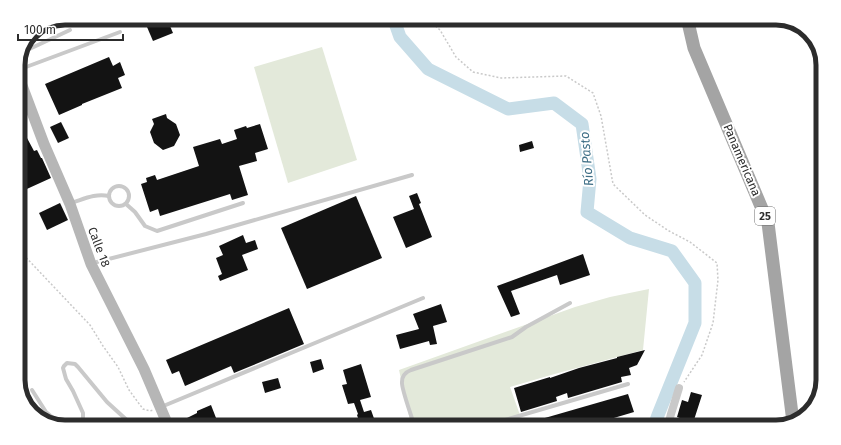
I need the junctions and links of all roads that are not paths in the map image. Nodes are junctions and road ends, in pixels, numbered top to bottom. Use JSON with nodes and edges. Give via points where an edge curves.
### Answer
{"nodes":[{"id":1,"x":689,"y":25,"type":"edge"},
{"id":2,"x":70,"y":30,"type":"dead end"},
{"id":3,"x":120,"y":32,"type":"dead end"},
{"id":4,"x":28,"y":50,"type":"edge"},
{"id":5,"x":25,"y":67,"type":"edge"},
{"id":6,"x":25,"y":94,"type":"edge"},
{"id":7,"x":412,"y":175,"type":"dead end"},
{"id":8,"x":109,"y":196,"type":"junction"},
{"id":9,"x":243,"y":203,"type":"dead end"},
{"id":10,"x":70,"y":204,"type":"junction"},
{"id":11,"x":126,"y":204,"type":"junction"},
{"id":12,"x":91,"y":264,"type":"junction"},
{"id":13,"x":423,"y":298,"type":"dead end"},
{"id":14,"x":570,"y":303,"type":"dead end"},
{"id":15,"x":628,"y":384,"type":"dead end"},
{"id":16,"x":679,"y":388,"type":"road end"},
{"id":17,"x":32,"y":390,"type":"dead end"},
{"id":18,"x":160,"y":407,"type":"junction"},
{"id":19,"x":791,"y":417,"type":"edge"},
{"id":20,"x":54,"y":418,"type":"edge"},
{"id":21,"x":82,"y":420,"type":"edge"},
{"id":22,"x":127,"y":420,"type":"edge"},
{"id":23,"x":166,"y":420,"type":"edge"},
{"id":24,"x":411,"y":420,"type":"edge"},
{"id":25,"x":505,"y":420,"type":"edge"},
{"id":26,"x":670,"y":420,"type":"edge"}],
"edges":[{"from":1,"to":19,"type":"main road","name":"Panamericana","number":"25","via":[[694,48],[768,224]]},
{"from":2,"to":4,"type":"lane"},
{"from":3,"to":5,"type":"lane"},
{"from":6,"to":10,"type":"main road","name":"Calle 18"},
{"from":7,"to":12,"type":"lane"},
{"from":8,"to":10,"type":"lane","via":[[96,195]]},
{"from":8,"to":11,"type":"lane","via":[[112,203],[118,206]]},
{"from":8,"to":11,"type":"lane","via":[[112,189],[120,186],[127,190],[129,197]]},
{"from":9,"to":11,"type":"lane","via":[[157,231],[144,226]]},
{"from":10,"to":12,"type":"main road","name":"Calle 18"},
{"from":12,"to":18,"type":"main road","name":"Calle 18","via":[[144,369]]},
{"from":13,"to":18,"type":"lane"},
{"from":14,"to":24,"type":"lane","via":[[512,337],[407,372],[401,383]]},
{"from":15,"to":25,"type":"lane"},
{"from":16,"to":26,"type":"street"},
{"from":17,"to":20,"type":"lane","via":[[46,412]]},
{"from":18,"to":23,"type":"main road","name":"Calle 18"},
{"from":21,"to":22,"type":"lane","via":[[83,413],[63,368],[67,363],[75,364],[107,402]]}]}
